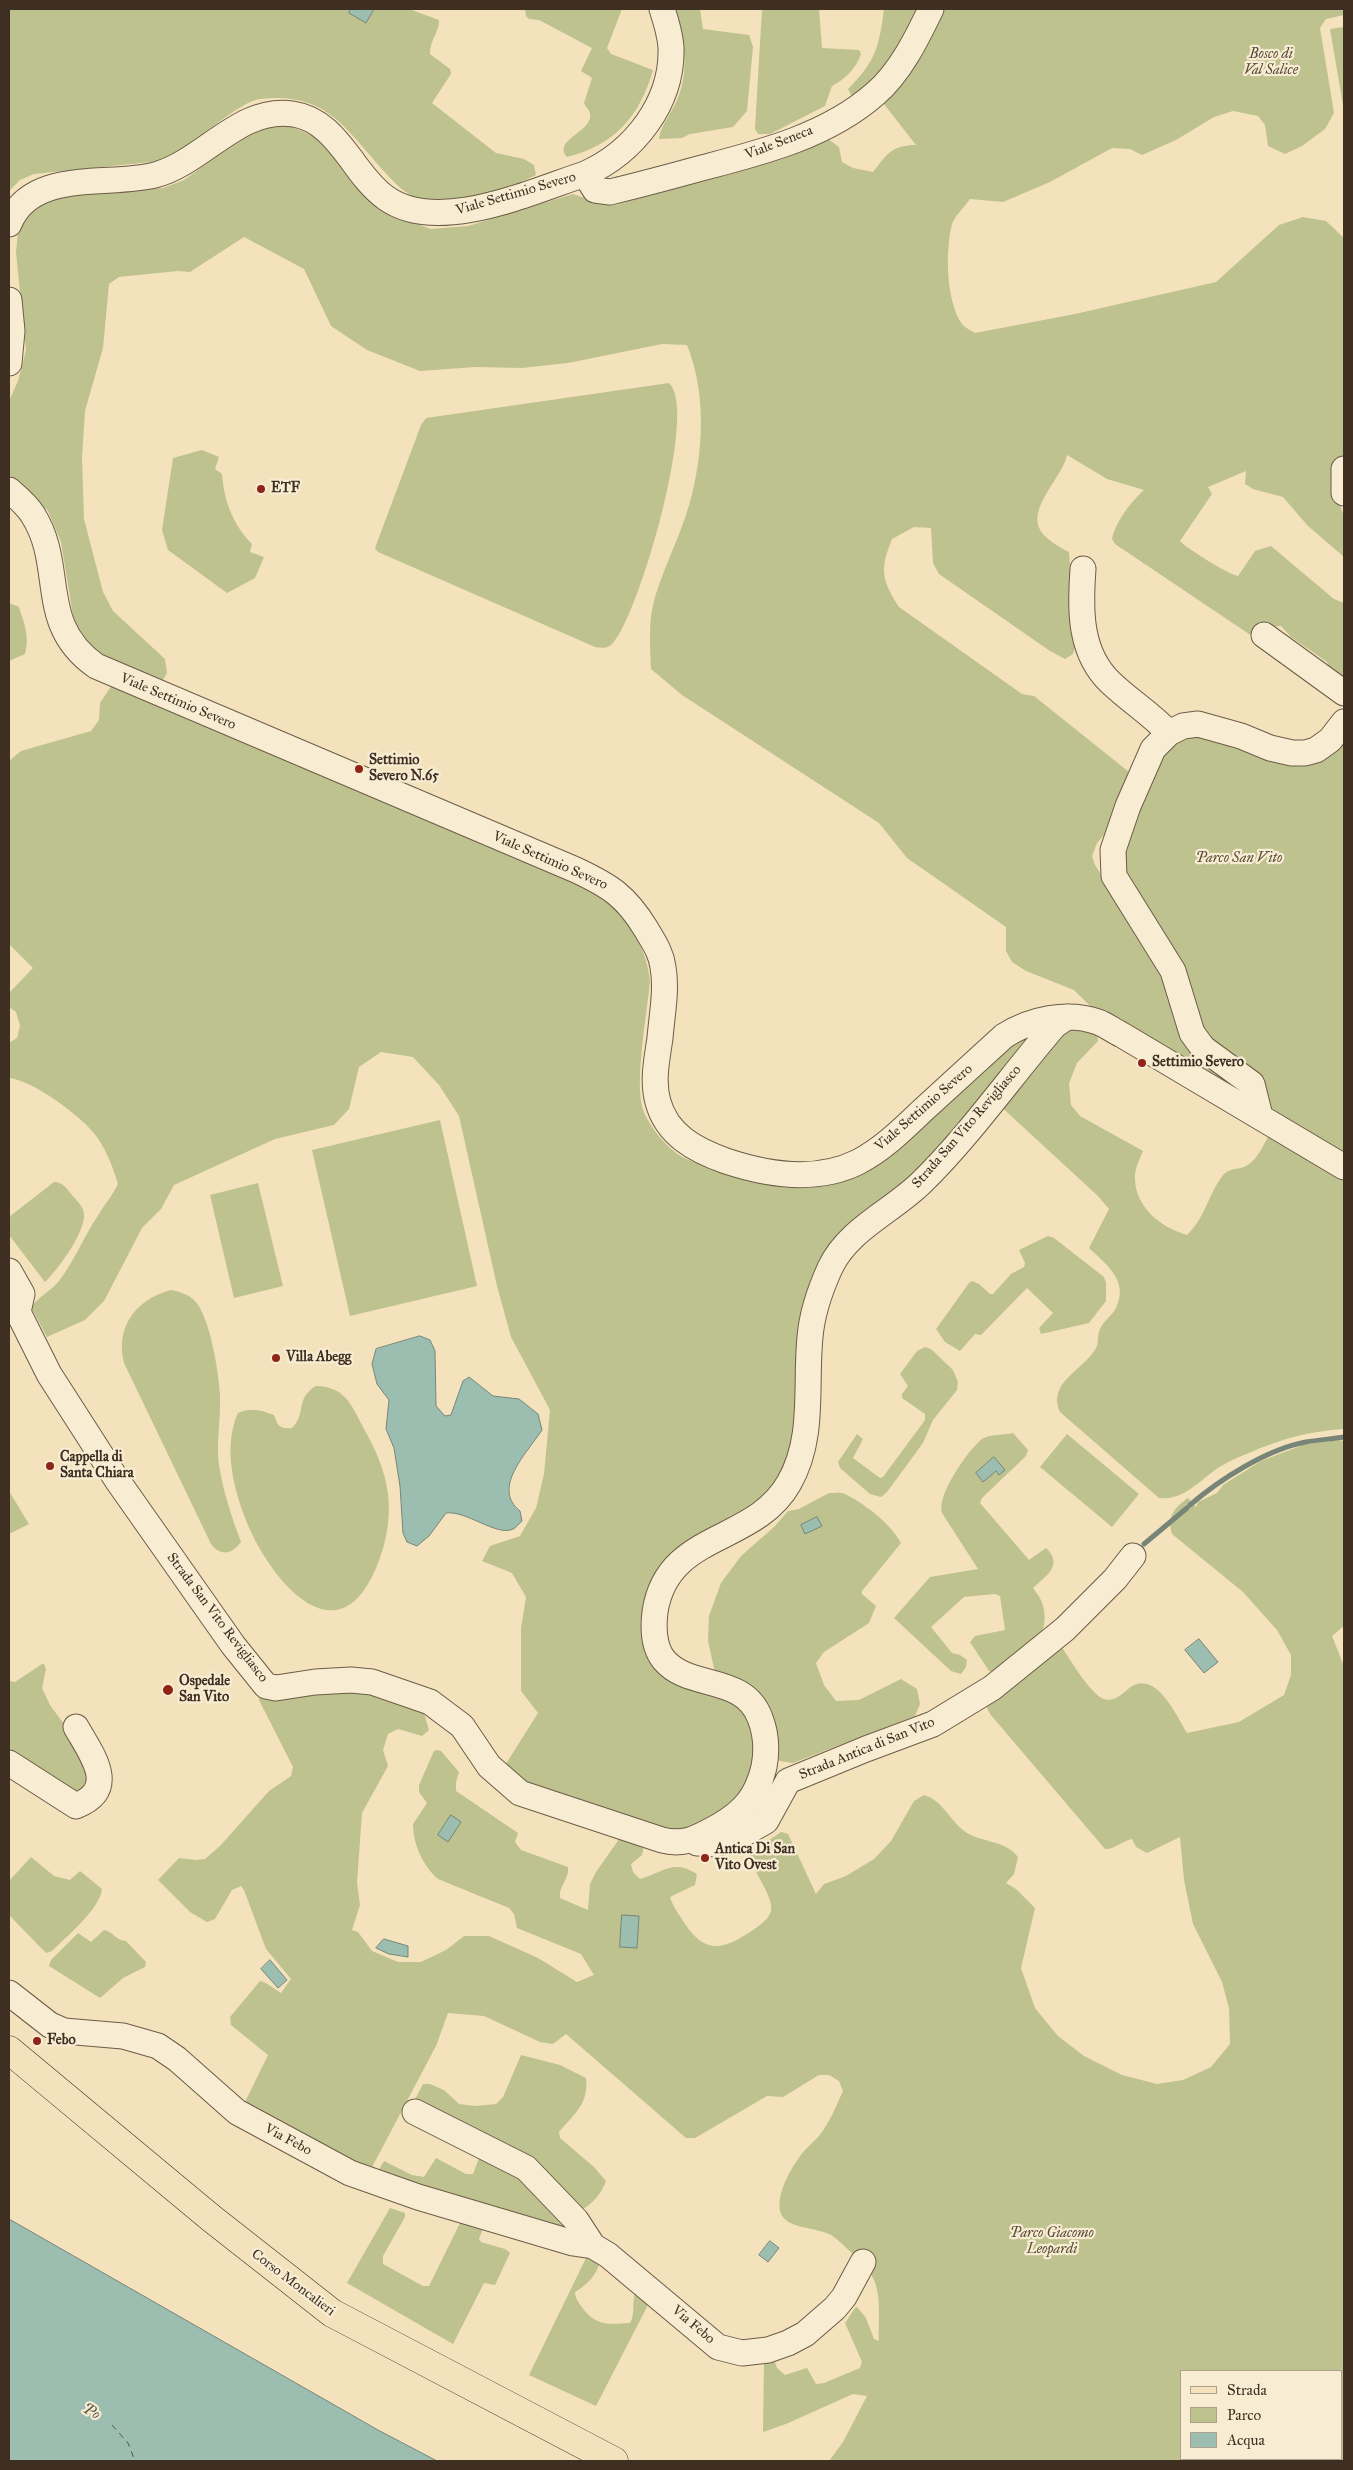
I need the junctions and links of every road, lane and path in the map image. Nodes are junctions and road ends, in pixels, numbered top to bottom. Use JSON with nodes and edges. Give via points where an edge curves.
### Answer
{"nodes":[{"id":1,"x":662,"y":9,"type":"edge"},
{"id":2,"x":931,"y":9,"type":"edge"},
{"id":3,"x":585,"y":174,"type":"junction"},
{"id":4,"x":9,"y":224,"type":"edge"},
{"id":5,"x":9,"y":300,"type":"edge"},
{"id":6,"x":9,"y":363,"type":"edge"},
{"id":7,"x":1344,"y":469,"type":"edge"},
{"id":8,"x":9,"y":490,"type":"edge"},
{"id":9,"x":1344,"y":493,"type":"edge"},
{"id":10,"x":1084,"y":569,"type":"dead end"},
{"id":11,"x":1264,"y":634,"type":"dead end"},
{"id":12,"x":1344,"y":693,"type":"edge"},
{"id":13,"x":1344,"y":722,"type":"edge"},
{"id":14,"x":1169,"y":733,"type":"junction"},
{"id":15,"x":1067,"y":1018,"type":"junction"},
{"id":16,"x":1260,"y":1116,"type":"junction"},
{"id":17,"x":1344,"y":1167,"type":"edge"},
{"id":18,"x":9,"y":1271,"type":"edge"},
{"id":19,"x":13,"y":1314,"type":"edge"},
{"id":20,"x":1133,"y":1556,"type":"dead end"},
{"id":21,"x":76,"y":1727,"type":"dead end"},
{"id":22,"x":9,"y":1764,"type":"edge"},
{"id":23,"x":690,"y":1842,"type":"junction"},
{"id":24,"x":9,"y":1993,"type":"edge"},
{"id":25,"x":9,"y":2050,"type":"edge"},
{"id":26,"x":415,"y":2112,"type":"dead end"},
{"id":27,"x":593,"y":2246,"type":"junction"},
{"id":28,"x":863,"y":2262,"type":"dead end"},
{"id":29,"x":614,"y":2461,"type":"edge"}],
"edges":[{"from":1,"to":3,"type":"street","name":"Viale Settimio Severo","via":[[671,53],[658,105],[645,127],[623,151]]},
{"from":2,"to":3,"type":"street","name":"Viale Seneca","via":[[906,54],[876,94],[857,108],[791,142],[610,192],[595,190]]},
{"from":3,"to":4,"type":"street","name":"Viale Settimio Severo","via":[[467,210],[441,214],[414,211],[391,201],[375,189],[317,122],[294,114],[274,113],[246,122],[186,162],[166,171],[146,177],[60,186],[42,191],[23,203]]},
{"from":5,"to":6,"type":"street","via":[[12,331]]},
{"from":7,"to":9,"type":"street"},
{"from":8,"to":15,"type":"street","name":"Viale Settimio Severo","via":[[33,514],[48,550],[55,604],[65,634],[81,656],[96,666],[576,870],[625,899],[652,938],[663,964],[664,1004],[655,1076],[658,1103],[670,1128],[696,1148],[767,1173],[804,1175],[840,1169],[858,1162],[888,1142],[1014,1029],[1035,1022]]},
{"from":10,"to":14,"type":"street","via":[[1080,615],[1095,661],[1110,682]]},
{"from":11,"to":12,"type":"street"},
{"from":13,"to":14,"type":"street","via":[[1330,740],[1305,753],[1270,748],[1198,724],[1183,726]]},
{"from":14,"to":16,"type":"street","via":[[1153,749],[1128,806],[1113,850],[1114,876],[1173,971],[1192,1033],[1202,1048],[1252,1084]]},
{"from":15,"to":16,"type":"street","via":[[1097,1022]]},
{"from":15,"to":23,"type":"street","name":"Strada San Vito Revigliasco","via":[[1055,1025],[921,1183],[841,1250],[831,1266],[813,1316],[807,1429],[790,1482],[752,1522],[714,1539],[679,1562],[660,1592],[655,1614],[655,1637],[657,1650],[663,1659],[683,1673],[746,1697],[757,1709],[764,1728],[765,1763],[746,1808]]},
{"from":16,"to":17,"type":"street"},
{"from":18,"to":19,"type":"street","via":[[22,1294]]},
{"from":19,"to":23,"type":"street","name":"Strada San Vito Revigliasco","via":[[117,1480],[266,1686],[276,1688],[350,1680],[372,1682],[430,1702],[462,1726],[489,1766],[520,1793],[662,1840],[676,1844]]},
{"from":20,"to":23,"type":"street","name":"Strada Antica di San Vito","via":[[1109,1586],[1065,1629],[992,1688],[933,1724],[788,1781],[766,1821],[736,1838],[703,1845]]},
{"from":21,"to":22,"type":"street","via":[[100,1770],[97,1787],[88,1801],[76,1806]]},
{"from":24,"to":27,"type":"street","name":"Via Febo","via":[[50,2026],[64,2031],[123,2036],[158,2046],[237,2112],[350,2173],[418,2197],[573,2243]]},
{"from":25,"to":29,"type":"main road","name":"Corso Moncalieri","via":[[218,2224],[332,2313]]},
{"from":26,"to":27,"type":"street","name":"Via Febo","via":[[526,2168],[576,2220]]},
{"from":27,"to":28,"type":"street","name":"Via Febo","via":[[718,2346],[742,2353],[768,2350],[805,2334],[844,2297]]}]}
